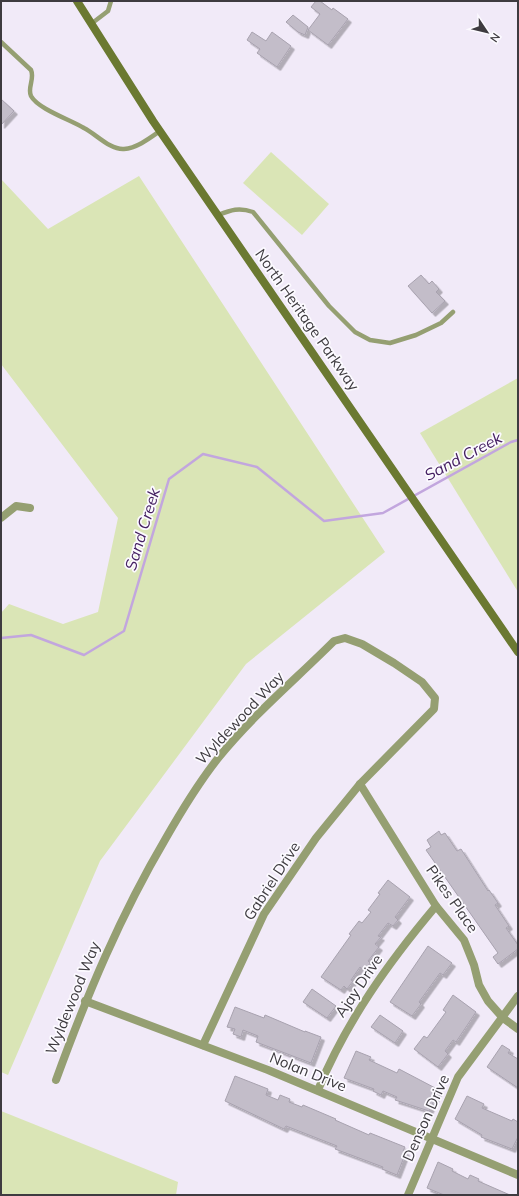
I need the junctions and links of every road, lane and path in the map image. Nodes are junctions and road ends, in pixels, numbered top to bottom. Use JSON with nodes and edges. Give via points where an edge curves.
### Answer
{"nodes":[{"id":1,"x":77,"y":1,"type":"edge"},
{"id":2,"x":111,"y":1,"type":"edge"},
{"id":3,"x":91,"y":24,"type":"junction"},
{"id":4,"x":1,"y":42,"type":"edge"},
{"id":5,"x":160,"y":130,"type":"junction"},
{"id":6,"x":218,"y":215,"type":"junction"},
{"id":7,"x":453,"y":312,"type":"dead end"},
{"id":8,"x":30,"y":508,"type":"dead end"},
{"id":9,"x":1,"y":518,"type":"edge"},
{"id":10,"x":518,"y":652,"type":"edge"},
{"id":11,"x":360,"y":784,"type":"junction"},
{"id":12,"x":436,"y":906,"type":"junction"},
{"id":13,"x":518,"y":996,"type":"edge"},
{"id":14,"x":85,"y":1001,"type":"junction"},
{"id":15,"x":503,"y":1018,"type":"junction"},
{"id":16,"x":518,"y":1029,"type":"edge"},
{"id":17,"x":203,"y":1046,"type":"junction"},
{"id":18,"x":56,"y":1080,"type":"dead end"},
{"id":19,"x":318,"y":1090,"type":"junction"},
{"id":20,"x":432,"y":1139,"type":"junction"},
{"id":21,"x":518,"y":1175,"type":"edge"},
{"id":22,"x":408,"y":1195,"type":"edge"}],
"edges":[{"from":1,"to":3,"type":"main road","name":"North Heritage Parkway"},
{"from":2,"to":3,"type":"lane","via":[[108,11]]},
{"from":3,"to":5,"type":"main road","name":"North Heritage Parkway"},
{"from":4,"to":5,"type":"lane","via":[[31,70],[33,75],[30,95],[34,100],[110,145],[124,149],[133,147]]},
{"from":5,"to":6,"type":"main road","name":"North Heritage Parkway"},
{"from":6,"to":7,"type":"lane","via":[[243,208],[253,212],[329,306],[355,332],[370,340],[390,343],[404,339],[441,323]]},
{"from":6,"to":10,"type":"main road","name":"North Heritage Parkway"},
{"from":8,"to":9,"type":"street","via":[[16,506]]},
{"from":11,"to":12,"type":"street","name":"Pikes Place"},
{"from":11,"to":14,"type":"street","name":"Wyldewood Way","via":[[434,709],[436,698],[422,682],[394,663],[362,644],[345,638],[334,641],[262,711],[220,756],[194,790],[140,882]]},
{"from":11,"to":17,"type":"street","name":"Gabriel Drive","via":[[316,838],[264,914]]},
{"from":12,"to":15,"type":"street","name":"Pikes Place","via":[[464,940],[479,985],[488,1001]]},
{"from":12,"to":19,"type":"street","name":"Ajay Drive","via":[[367,997],[331,1059]]},
{"from":13,"to":15,"type":"street","name":"Denson Drive"},
{"from":14,"to":17,"type":"street","name":"Nolan Drive"},
{"from":14,"to":18,"type":"street","name":"Wyldewood Way"},
{"from":15,"to":16,"type":"street","name":"Pikes Place"},
{"from":15,"to":20,"type":"street","name":"Denson Drive","via":[[458,1078]]},
{"from":17,"to":19,"type":"street","name":"Nolan Drive"},
{"from":19,"to":20,"type":"street","name":"Nolan Drive"},
{"from":20,"to":21,"type":"street","name":"Nolan Drive"},
{"from":20,"to":22,"type":"street","name":"Denson Drive"}]}
